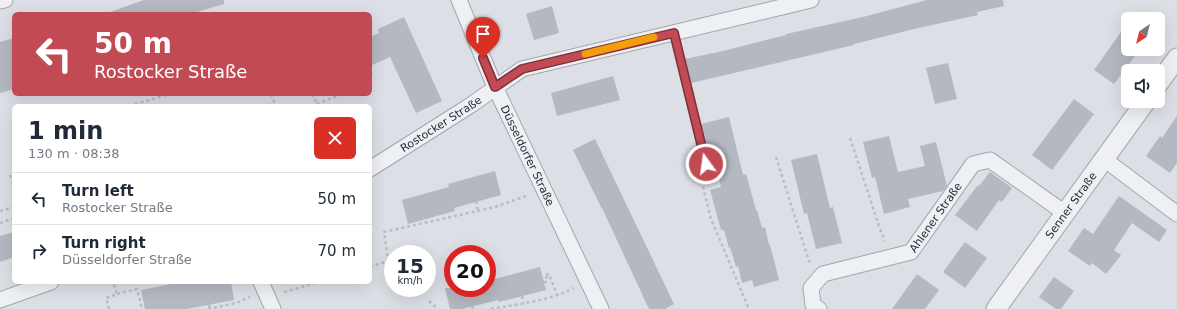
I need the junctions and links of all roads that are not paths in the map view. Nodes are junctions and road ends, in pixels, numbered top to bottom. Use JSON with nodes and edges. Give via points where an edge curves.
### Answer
{"nodes":[{"id":1,"x":4,"y":0,"type":"edge"},
{"id":2,"x":459,"y":0,"type":"edge"},
{"id":3,"x":811,"y":0,"type":"edge"},
{"id":4,"x":0,"y":1,"type":"edge"},
{"id":5,"x":753,"y":6,"type":"edge"},
{"id":6,"x":674,"y":33,"type":"junction"},
{"id":7,"x":1177,"y":58,"type":"edge"},
{"id":8,"x":1165,"y":74,"type":"edge"},
{"id":9,"x":495,"y":87,"type":"junction"},
{"id":10,"x":1141,"y":108,"type":"edge"},
{"id":11,"x":1104,"y":159,"type":"junction"},
{"id":12,"x":706,"y":164,"type":"dead end"},
{"id":13,"x":372,"y":168,"type":"edge"},
{"id":14,"x":1065,"y":213,"type":"junction"},
{"id":15,"x":1177,"y":214,"type":"edge"},
{"id":16,"x":46,"y":284,"type":"edge"},
{"id":17,"x":0,"y":300,"type":"edge"},
{"id":18,"x":602,"y":309,"type":"edge"},
{"id":19,"x":819,"y":309,"type":"edge"},
{"id":20,"x":996,"y":309,"type":"edge"}],
"edges":[{"from":1,"to":4,"type":"street"},
{"from":2,"to":9,"type":"street","name":"Düsseldorfer Straße"},
{"from":3,"to":5,"type":"street","name":"Rostocker Straße"},
{"from":5,"to":6,"type":"street","name":"Rostocker Straße"},
{"from":6,"to":9,"type":"street","name":"Rostocker Straße","via":[[522,69]]},
{"from":6,"to":12,"type":"lane"},
{"from":7,"to":8,"type":"street"},
{"from":9,"to":13,"type":"street","name":"Rostocker Straße"},
{"from":9,"to":18,"type":"street","name":"Düsseldorfer Straße"},
{"from":10,"to":11,"type":"street","name":"Senner Straße"},
{"from":11,"to":14,"type":"street","name":"Senner Straße"},
{"from":11,"to":15,"type":"street"},
{"from":14,"to":19,"type":"street","name":"Ahlener Straße","via":[[990,160],[973,164],[911,252],[823,274],[811,288],[814,305]]},
{"from":14,"to":20,"type":"street","name":"Senner Straße"},
{"from":16,"to":17,"type":"street"}]}
